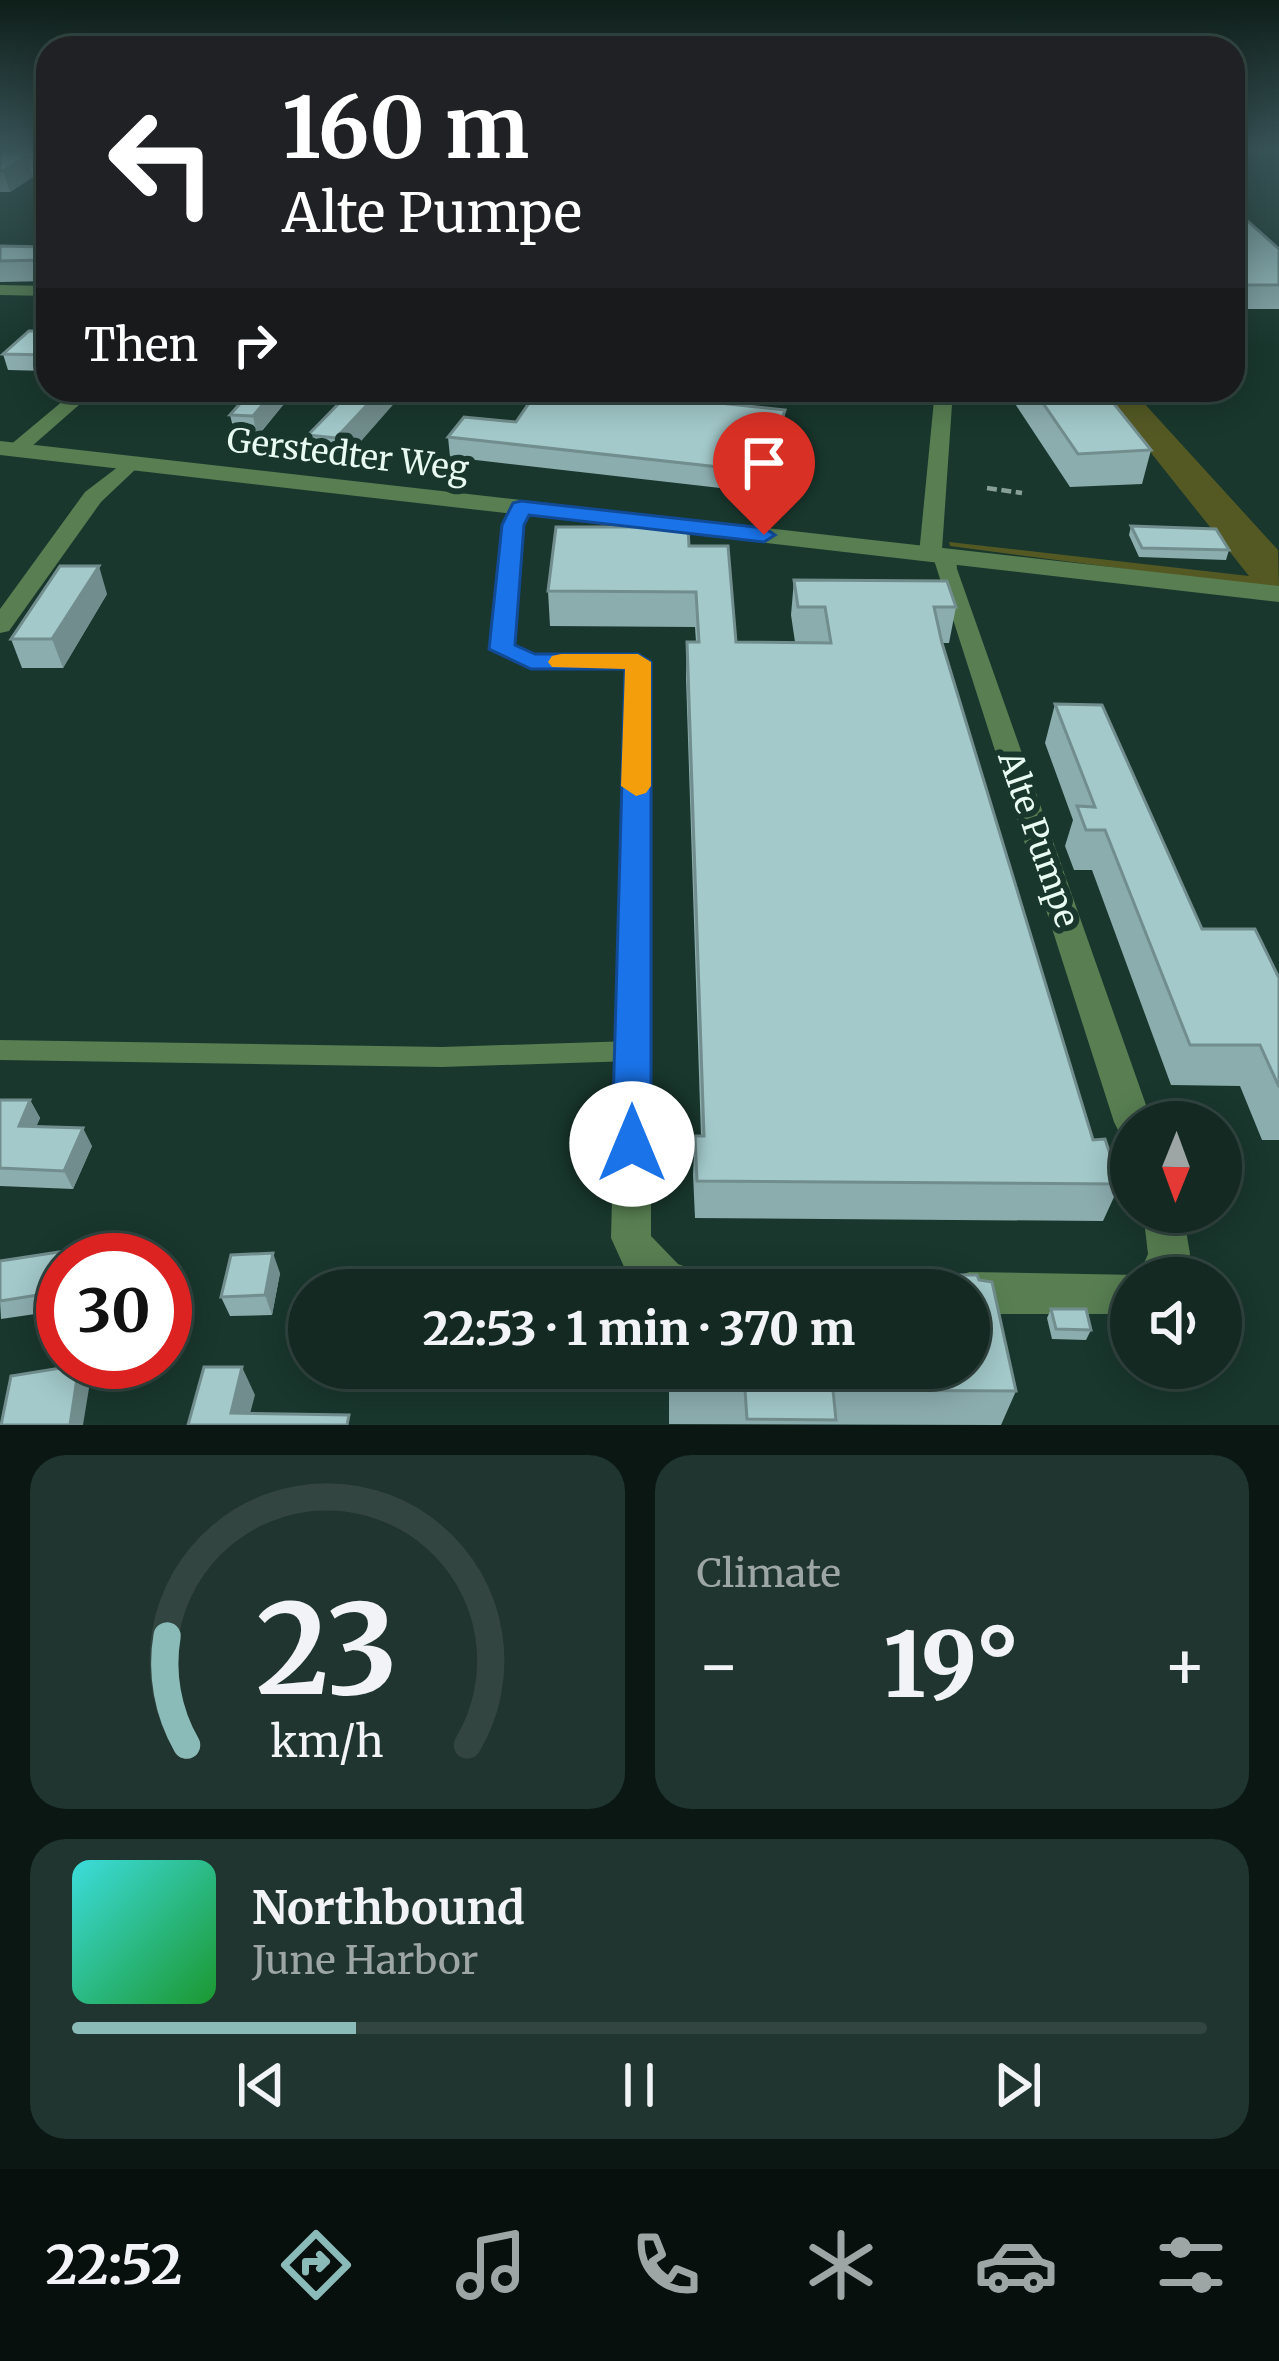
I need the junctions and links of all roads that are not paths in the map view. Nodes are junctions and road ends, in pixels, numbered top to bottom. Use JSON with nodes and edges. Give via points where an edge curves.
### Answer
{"nodes":[{"id":1,"x":0,"y":290,"type":"edge"},
{"id":2,"x":36,"y":291,"type":"edge"},
{"id":3,"x":71,"y":402,"type":"edge"},
{"id":4,"x":944,"y":402,"type":"edge"},
{"id":5,"x":8,"y":449,"type":"edge"},
{"id":6,"x":131,"y":463,"type":"junction"},
{"id":7,"x":521,"y":507,"type":"junction"},
{"id":8,"x":938,"y":555,"type":"junction"},
{"id":9,"x":1270,"y":593,"type":"edge"},
{"id":10,"x":0,"y":626,"type":"edge"},
{"id":11,"x":0,"y":1051,"type":"edge"},
{"id":12,"x":632,"y":1051,"type":"junction"},
{"id":13,"x":1126,"y":1101,"type":"edge"},
{"id":14,"x":653,"y":1269,"type":"edge"},
{"id":15,"x":990,"y":1293,"type":"edge"},
{"id":16,"x":1110,"y":1293,"type":"edge"}],
"edges":[{"from":1,"to":2,"type":"street"},
{"from":3,"to":5,"type":"street"},
{"from":4,"to":8,"type":"street","name":"Alte Pumpe"},
{"from":5,"to":6,"type":"street","name":"Gerstedter Weg"},
{"from":6,"to":7,"type":"street","name":"Gerstedter Weg"},
{"from":6,"to":10,"type":"street","via":[[85,507]]},
{"from":7,"to":8,"type":"street","name":"Gerstedter Weg"},
{"from":7,"to":12,"type":"street","via":[[502,649],[531,662],[638,662]]},
{"from":8,"to":9,"type":"street","name":"Gerstedter Weg"},
{"from":8,"to":13,"type":"street","name":"Alte Pumpe"},
{"from":11,"to":12,"type":"lane"},
{"from":12,"to":14,"type":"street","via":[[631,1238]]},
{"from":15,"to":16,"type":"street"}]}
